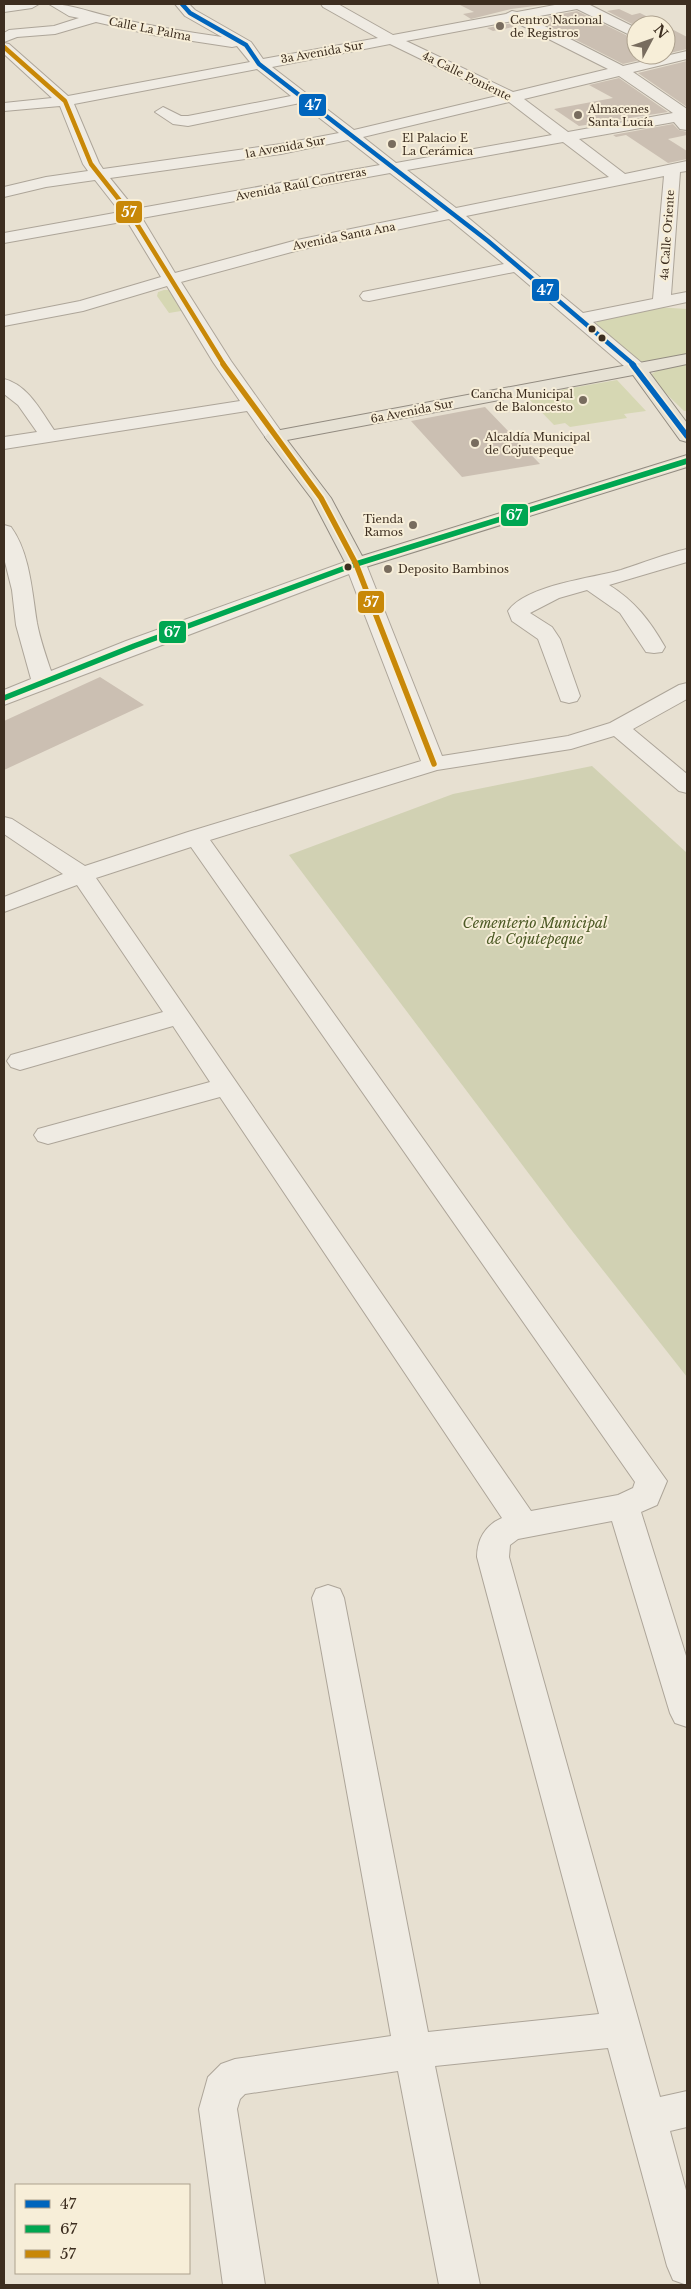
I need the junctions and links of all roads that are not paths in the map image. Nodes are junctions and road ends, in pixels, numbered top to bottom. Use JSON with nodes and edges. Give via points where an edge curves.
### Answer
{"nodes":[{"id":1,"x":32,"y":4,"type":"edge"},
{"id":2,"x":56,"y":4,"type":"edge"},
{"id":3,"x":182,"y":4,"type":"edge"},
{"id":4,"x":328,"y":4,"type":"edge"},
{"id":5,"x":579,"y":4,"type":"edge"},
{"id":6,"x":495,"y":7,"type":"dead end"},
{"id":7,"x":4,"y":8,"type":"edge"},
{"id":8,"x":516,"y":17,"type":"junction"},
{"id":9,"x":96,"y":18,"type":"junction"},
{"id":10,"x":626,"y":29,"type":"edge"},
{"id":11,"x":4,"y":39,"type":"edge"},
{"id":12,"x":392,"y":40,"type":"junction"},
{"id":13,"x":246,"y":45,"type":"junction"},
{"id":14,"x":4,"y":47,"type":"edge"},
{"id":15,"x":680,"y":55,"type":"edge"},
{"id":16,"x":259,"y":64,"type":"junction"},
{"id":17,"x":620,"y":70,"type":"junction"},
{"id":18,"x":512,"y":97,"type":"junction"},
{"id":19,"x":303,"y":98,"type":"junction"},
{"id":20,"x":65,"y":101,"type":"junction"},
{"id":21,"x":4,"y":107,"type":"edge"},
{"id":22,"x":163,"y":112,"type":"dead end"},
{"id":23,"x":685,"y":120,"type":"edge"},
{"id":24,"x":352,"y":135,"type":"junction"},
{"id":25,"x":567,"y":138,"type":"junction"},
{"id":26,"x":393,"y":167,"type":"junction"},
{"id":27,"x":680,"y":168,"type":"edge"},
{"id":28,"x":100,"y":175,"type":"junction"},
{"id":29,"x":622,"y":179,"type":"junction"},
{"id":30,"x":4,"y":192,"type":"edge"},
{"id":31,"x":454,"y":215,"type":"junction"},
{"id":32,"x":132,"y":216,"type":"junction"},
{"id":33,"x":4,"y":238,"type":"edge"},
{"id":34,"x":518,"y":266,"type":"junction"},
{"id":35,"x":173,"y":280,"type":"junction"},
{"id":36,"x":369,"y":296,"type":"dead end"},
{"id":37,"x":687,"y":297,"type":"edge"},
{"id":38,"x":662,"y":301,"type":"junction"},
{"id":39,"x":687,"y":306,"type":"edge"},
{"id":40,"x":580,"y":319,"type":"junction"},
{"id":41,"x":4,"y":321,"type":"edge"},
{"id":42,"x":687,"y":359,"type":"edge"},
{"id":43,"x":636,"y":368,"type":"junction"},
{"id":44,"x":4,"y":385,"type":"edge"},
{"id":45,"x":252,"y":405,"type":"junction"},
{"id":46,"x":680,"y":417,"type":"edge"},
{"id":47,"x":49,"y":436,"type":"junction"},
{"id":48,"x":687,"y":436,"type":"edge"},
{"id":49,"x":275,"y":437,"type":"junction"},
{"id":50,"x":4,"y":443,"type":"edge"},
{"id":51,"x":687,"y":461,"type":"edge"},
{"id":52,"x":4,"y":531,"type":"edge"},
{"id":53,"x":682,"y":561,"type":"edge"},
{"id":54,"x":356,"y":564,"type":"junction"},
{"id":55,"x":589,"y":582,"type":"junction"},
{"id":56,"x":13,"y":595,"type":"edge"},
{"id":57,"x":654,"y":647,"type":"dead end"},
{"id":58,"x":43,"y":682,"type":"junction"},
{"id":59,"x":687,"y":690,"type":"edge"},
{"id":60,"x":569,"y":696,"type":"dead end"},
{"id":61,"x":4,"y":698,"type":"edge"},
{"id":62,"x":618,"y":728,"type":"junction"},
{"id":63,"x":434,"y":764,"type":"junction"},
{"id":64,"x":687,"y":786,"type":"edge"},
{"id":65,"x":4,"y":824,"type":"edge"},
{"id":66,"x":196,"y":837,"type":"junction"},
{"id":67,"x":82,"y":875,"type":"junction"},
{"id":68,"x":4,"y":905,"type":"edge"},
{"id":69,"x":179,"y":1016,"type":"junction"},
{"id":70,"x":20,"y":1061,"type":"dead end"},
{"id":71,"x":227,"y":1086,"type":"junction"},
{"id":72,"x":48,"y":1135,"type":"dead end"},
{"id":73,"x":623,"y":1506,"type":"junction"},
{"id":74,"x":524,"y":1526,"type":"junction"},
{"id":75,"x":328,"y":1598,"type":"dead end"},
{"id":76,"x":687,"y":1713,"type":"edge"},
{"id":77,"x":622,"y":2029,"type":"junction"},
{"id":78,"x":413,"y":2052,"type":"junction"},
{"id":79,"x":687,"y":2110,"type":"edge"},
{"id":80,"x":647,"y":2118,"type":"junction"},
{"id":81,"x":687,"y":2266,"type":"edge"},
{"id":82,"x":244,"y":2285,"type":"edge"},
{"id":83,"x":460,"y":2285,"type":"edge"}],
"edges":[{"from":1,"to":7,"type":"street"},
{"from":2,"to":9,"type":"street","name":"Calle La Palma","via":[[74,13]]},
{"from":3,"to":13,"type":"street","via":[[190,13]]},
{"from":4,"to":12,"type":"street","name":"4a Calle Poniente"},
{"from":5,"to":8,"type":"street","name":"3a Avenida Sur"},
{"from":5,"to":10,"type":"street"},
{"from":6,"to":8,"type":"street"},
{"from":8,"to":12,"type":"street","name":"3a Avenida Sur"},
{"from":8,"to":17,"type":"street"},
{"from":9,"to":11,"type":"street","via":[[62,28],[14,33]]},
{"from":9,"to":13,"type":"street","name":"Calle La Palma","via":[[153,31]]},
{"from":12,"to":16,"type":"street","name":"3a Avenida Sur"},
{"from":12,"to":18,"type":"street","name":"4a Calle Poniente"},
{"from":13,"to":16,"type":"street"},
{"from":14,"to":20,"type":"street"},
{"from":15,"to":17,"type":"street","name":"1a Avenida Sur"},
{"from":16,"to":19,"type":"street"},
{"from":16,"to":20,"type":"street","name":"3a Avenida Sur"},
{"from":17,"to":18,"type":"street","name":"1a Avenida Sur"},
{"from":17,"to":23,"type":"street","via":[[680,110]]},
{"from":18,"to":24,"type":"street","name":"1a Avenida Sur"},
{"from":18,"to":25,"type":"street","name":"4a Calle Poniente"},
{"from":19,"to":22,"type":"street","via":[[188,121],[178,121]]},
{"from":19,"to":24,"type":"street"},
{"from":20,"to":21,"type":"street","name":"3a Avenida Sur"},
{"from":20,"to":28,"type":"street","via":[[91,164]]},
{"from":23,"to":25,"type":"street","name":"Avenida Raúl Contreras"},
{"from":24,"to":26,"type":"street"},
{"from":24,"to":28,"type":"street","name":"1a Avenida Sur","via":[[281,149]]},
{"from":25,"to":26,"type":"street","name":"Avenida Raúl Contreras"},
{"from":25,"to":29,"type":"street","name":"4a Calle Poniente"},
{"from":26,"to":31,"type":"street"},
{"from":26,"to":32,"type":"street","name":"Avenida Raúl Contreras"},
{"from":27,"to":29,"type":"street","name":"Avenida Santa Ana"},
{"from":27,"to":38,"type":"street","name":"4a Calle Oriente"},
{"from":28,"to":30,"type":"street","name":"1a Avenida Sur","via":[[46,182]]},
{"from":28,"to":32,"type":"street"},
{"from":29,"to":31,"type":"street","name":"Avenida Santa Ana"},
{"from":31,"to":34,"type":"street"},
{"from":31,"to":35,"type":"street","name":"Avenida Santa Ana","via":[[297,245]]},
{"from":32,"to":33,"type":"street","name":"Avenida Raúl Contreras"},
{"from":32,"to":35,"type":"street"},
{"from":34,"to":36,"type":"street"},
{"from":34,"to":40,"type":"street"},
{"from":35,"to":41,"type":"street","name":"Avenida Santa Ana","via":[[83,306]]},
{"from":35,"to":45,"type":"street"},
{"from":37,"to":38,"type":"street"},
{"from":38,"to":39,"type":"street"},
{"from":38,"to":40,"type":"street"},
{"from":40,"to":43,"type":"street"},
{"from":42,"to":43,"type":"main road","name":"6a Avenida Sur"},
{"from":43,"to":46,"type":"main road"},
{"from":43,"to":49,"type":"main road","name":"6a Avenida Sur"},
{"from":44,"to":47,"type":"street","via":[[25,401]]},
{"from":45,"to":47,"type":"street"},
{"from":45,"to":49,"type":"street"},
{"from":46,"to":48,"type":"main road"},
{"from":47,"to":50,"type":"street"},
{"from":49,"to":54,"type":"main road","via":[[321,498]]},
{"from":51,"to":54,"type":"main road"},
{"from":52,"to":56,"type":"street","via":[[8,538]]},
{"from":53,"to":55,"type":"street"},
{"from":54,"to":58,"type":"street"},
{"from":54,"to":63,"type":"street"},
{"from":55,"to":57,"type":"street","via":[[628,607],[638,617]]},
{"from":55,"to":60,"type":"street","via":[[566,588],[519,612],[549,639]]},
{"from":56,"to":58,"type":"street","via":[[27,625]]},
{"from":58,"to":61,"type":"street"},
{"from":59,"to":62,"type":"street"},
{"from":62,"to":63,"type":"street","via":[[572,742]]},
{"from":62,"to":64,"type":"street"},
{"from":63,"to":66,"type":"street"},
{"from":65,"to":67,"type":"street"},
{"from":66,"to":67,"type":"street"},
{"from":66,"to":73,"type":"street","via":[[645,1470],[651,1481],[646,1496]]},
{"from":67,"to":68,"type":"street"},
{"from":67,"to":69,"type":"street"},
{"from":69,"to":70,"type":"street"},
{"from":69,"to":71,"type":"street"},
{"from":71,"to":72,"type":"street"},
{"from":71,"to":74,"type":"street"},
{"from":73,"to":74,"type":"street"},
{"from":73,"to":76,"type":"street"},
{"from":74,"to":77,"type":"street","via":[[498,1534],[493,1542],[493,1557]]},
{"from":75,"to":78,"type":"street"},
{"from":77,"to":78,"type":"street"},
{"from":77,"to":80,"type":"street"},
{"from":78,"to":82,"type":"street","via":[[235,2077],[222,2090],[218,2109]]},
{"from":78,"to":83,"type":"street"},
{"from":79,"to":80,"type":"street"},
{"from":80,"to":81,"type":"street"}]}
